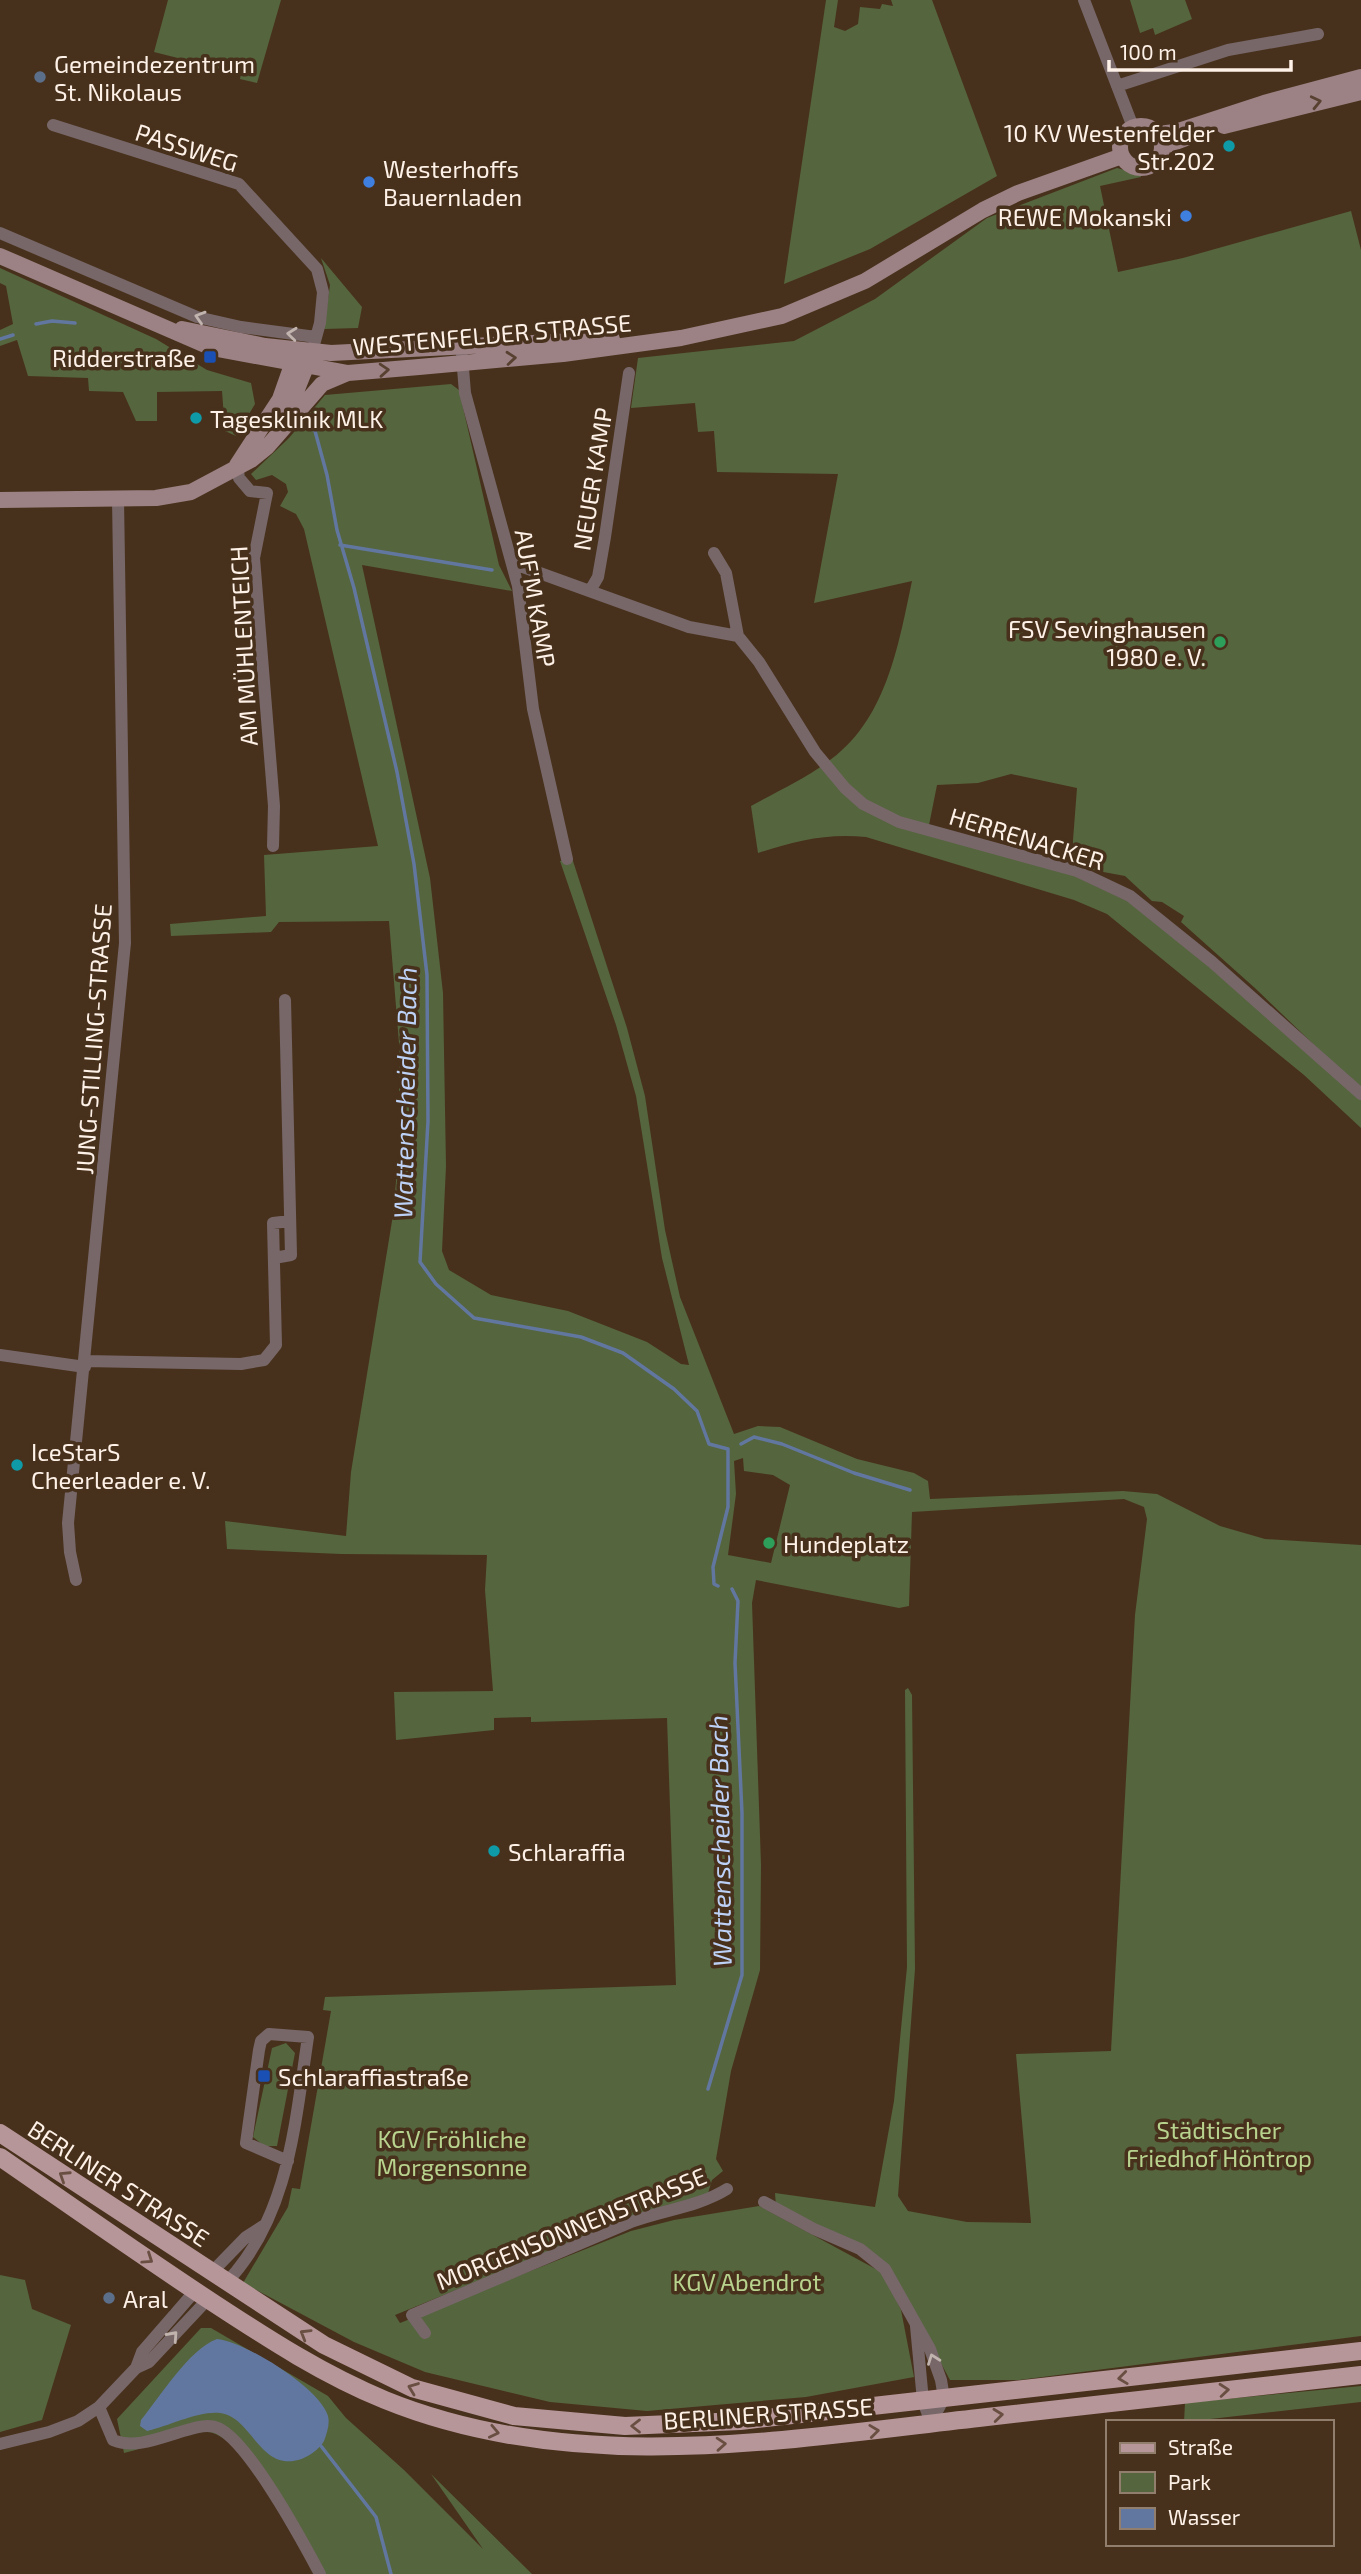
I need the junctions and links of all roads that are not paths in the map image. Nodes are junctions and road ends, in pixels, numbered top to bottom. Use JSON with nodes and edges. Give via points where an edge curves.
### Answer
{"nodes":[{"id":1,"x":1084,"y":0,"type":"edge"},
{"id":2,"x":1318,"y":34,"type":"dead end"},
{"id":3,"x":1361,"y":76,"type":"edge"},
{"id":4,"x":1117,"y":86,"type":"junction"},
{"id":5,"x":1361,"y":92,"type":"edge"},
{"id":6,"x":53,"y":125,"type":"dead end"},
{"id":7,"x":1133,"y":127,"type":"junction"},
{"id":8,"x":1160,"y":141,"type":"junction"},
{"id":9,"x":1122,"y":156,"type":"junction"},
{"id":10,"x":0,"y":233,"type":"edge"},
{"id":11,"x":0,"y":256,"type":"edge"},
{"id":12,"x":169,"y":327,"type":"junction"},
{"id":13,"x":307,"y":355,"type":"junction"},
{"id":14,"x":462,"y":355,"type":"junction"},
{"id":15,"x":348,"y":373,"type":"junction"},
{"id":16,"x":629,"y":373,"type":"dead end"},
{"id":17,"x":283,"y":428,"type":"junction"},
{"id":18,"x":237,"y":465,"type":"junction"},
{"id":19,"x":118,"y":499,"type":"junction"},
{"id":20,"x":0,"y":500,"type":"edge"},
{"id":21,"x":714,"y":552,"type":"dead end"},
{"id":22,"x":512,"y":563,"type":"junction"},
{"id":23,"x":592,"y":589,"type":"junction"},
{"id":24,"x":738,"y":636,"type":"junction"},
{"id":25,"x":273,"y":846,"type":"dead end"},
{"id":26,"x":567,"y":859,"type":"dead end"},
{"id":27,"x":285,"y":1000,"type":"dead end"},
{"id":28,"x":1361,"y":1094,"type":"edge"},
{"id":29,"x":0,"y":1355,"type":"edge"},
{"id":30,"x":85,"y":1364,"type":"junction"},
{"id":31,"x":76,"y":1580,"type":"dead end"},
{"id":32,"x":0,"y":2133,"type":"edge"},
{"id":33,"x":0,"y":2157,"type":"edge"},
{"id":34,"x":288,"y":2161,"type":"junction"},
{"id":35,"x":727,"y":2189,"type":"dead end"},
{"id":36,"x":764,"y":2202,"type":"dead end"},
{"id":37,"x":263,"y":2227,"type":"junction"},
{"id":38,"x":218,"y":2278,"type":"junction"},
{"id":39,"x":201,"y":2295,"type":"junction"},
{"id":40,"x":915,"y":2322,"type":"junction"},
{"id":41,"x":425,"y":2333,"type":"dead end"},
{"id":42,"x":1361,"y":2351,"type":"edge"},
{"id":43,"x":1361,"y":2375,"type":"edge"},
{"id":44,"x":944,"y":2398,"type":"junction"},
{"id":45,"x":923,"y":2400,"type":"junction"},
{"id":46,"x":99,"y":2407,"type":"junction"},
{"id":47,"x":931,"y":2423,"type":"junction"},
{"id":48,"x":0,"y":2444,"type":"edge"},
{"id":49,"x":320,"y":2574,"type":"edge"}],
"edges":[{"from":1,"to":4,"type":"street"},
{"from":2,"to":4,"type":"street","via":[[1228,50]]},
{"from":3,"to":8,"type":"street","via":[[1264,103]]},
{"from":4,"to":7,"type":"street"},
{"from":8,"to":5,"type":"street","one_way":true},
{"from":6,"to":13,"type":"street","name":"PASSWEG","via":[[239,184],[317,269],[323,292]]},
{"from":7,"to":8,"type":"street","via":[[1147,127]]},
{"from":7,"to":9,"type":"street","via":[[1122,138]]},
{"from":8,"to":9,"type":"street","via":[[1158,159],[1147,167],[1135,167]]},
{"from":9,"to":14,"type":"street","name":"WESTENFELDER STRASSE","via":[[1018,193],[838,295],[752,325],[681,338],[562,339]]},
{"from":13,"to":10,"type":"street","one_way":true,"via":[[241,327],[197,317]]},
{"from":11,"to":12,"type":"street","name":"WESTENFELDER STRASSE"},
{"from":12,"to":13,"type":"street","name":"WESTENFELDER STRASSE"},
{"from":12,"to":13,"type":"street","name":"WESTENFELDER STRASSE","via":[[212,348]]},
{"from":13,"to":14,"type":"street","name":"WESTENFELDER STRASSE"},
{"from":13,"to":15,"type":"street","name":"WESTENFELDER STRASSE"},
{"from":13,"to":17,"type":"street"},
{"from":13,"to":18,"type":"street"},
{"from":15,"to":14,"type":"street","name":"WESTENFELDER STRASSE","one_way":true},
{"from":14,"to":22,"type":"street","name":"AUF'M KAMP","via":[[465,393]]},
{"from":15,"to":17,"type":"street","via":[[322,384]]},
{"from":16,"to":23,"type":"street","name":"NEUER KAMP","via":[[598,578]]},
{"from":17,"to":18,"type":"street","via":[[251,460]]},
{"from":18,"to":19,"type":"street","via":[[188,492]]},
{"from":18,"to":25,"type":"street","name":"AM MÜHLENTEICH","via":[[239,478],[250,491],[267,493],[254,558],[274,806]]},
{"from":19,"to":20,"type":"street"},
{"from":19,"to":30,"type":"street","name":"JUNG-STILLING-STRASSE","via":[[125,943]]},
{"from":21,"to":24,"type":"street","name":"HERRENACKER","via":[[726,573]]},
{"from":22,"to":23,"type":"street"},
{"from":22,"to":26,"type":"street","name":"AUF'M KAMP","via":[[533,709]]},
{"from":23,"to":24,"type":"street","via":[[689,627]]},
{"from":24,"to":28,"type":"street","name":"HERRENACKER","via":[[815,752],[863,804],[899,822],[1077,871],[1130,895]]},
{"from":27,"to":30,"type":"street","via":[[291,1255],[274,1258],[276,1345],[264,1360],[241,1364]]},
{"from":29,"to":30,"type":"street"},
{"from":30,"to":31,"type":"street","name":"JUNG-STILLING-STRASSE","via":[[68,1523]]},
{"from":38,"to":32,"type":"main road","name":"BERLINER STRASSE","one_way":true},
{"from":33,"to":39,"type":"main road","name":"BERLINER STRASSE","one_way":true},
{"from":34,"to":34,"type":"street","via":[[246,2143],[259,2050],[269,2034],[309,2037]]},
{"from":34,"to":37,"type":"street","via":[[277,2200]]},
{"from":35,"to":41,"type":"street","name":"MORGENSONNENSTRASSE","via":[[708,2201],[631,2222],[412,2315]]},
{"from":36,"to":40,"type":"street","via":[[860,2249],[885,2269]]},
{"from":37,"to":38,"type":"street","via":[[247,2237]]},
{"from":37,"to":38,"type":"street","via":[[257,2245]]},
{"from":38,"to":39,"type":"main road","name":"BERLINER STRASSE"},
{"from":45,"to":38,"type":"main road","name":"BERLINER STRASSE","one_way":true,"via":[[682,2425],[569,2423],[514,2416],[436,2396],[364,2367]]},
{"from":39,"to":46,"type":"street","via":[[142,2352],[136,2368]]},
{"from":39,"to":47,"type":"main road","name":"BERLINER STRASSE","one_way":true,"via":[[292,2354],[350,2384],[416,2411],[513,2436],[572,2443],[691,2446]]},
{"from":44,"to":40,"type":"street","one_way":true,"via":[[930,2349]]},
{"from":40,"to":45,"type":"street"},
{"from":42,"to":44,"type":"main road","name":"BERLINER STRASSE","one_way":true},
{"from":47,"to":43,"type":"main road","name":"BERLINER STRASSE","one_way":true},
{"from":44,"to":45,"type":"main road","name":"BERLINER STRASSE"},
{"from":44,"to":47,"type":"street"},
{"from":45,"to":47,"type":"street"},
{"from":46,"to":48,"type":"street","via":[[49,2432]]},
{"from":46,"to":49,"type":"street","via":[[113,2440],[123,2444],[201,2426],[225,2432],[260,2474]]}]}
